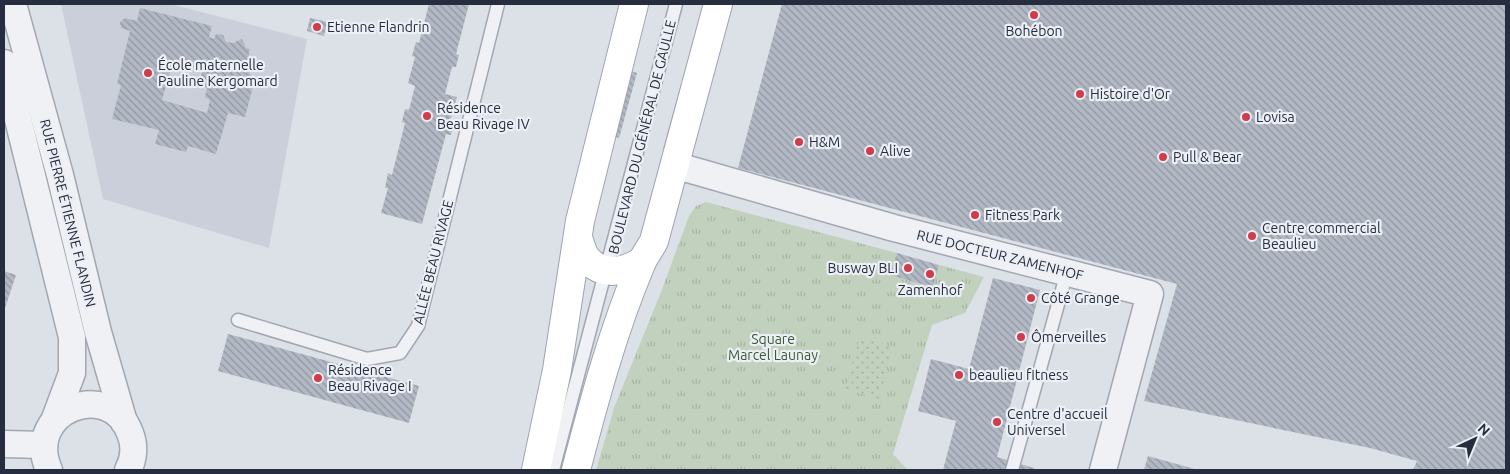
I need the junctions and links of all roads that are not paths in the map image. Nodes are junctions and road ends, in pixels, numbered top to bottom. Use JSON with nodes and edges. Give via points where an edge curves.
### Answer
{"nodes":[{"id":1,"x":13,"y":4,"type":"edge"},
{"id":2,"x":498,"y":4,"type":"edge"},
{"id":3,"x":634,"y":4,"type":"edge"},
{"id":4,"x":676,"y":4,"type":"edge"},
{"id":5,"x":718,"y":4,"type":"edge"},
{"id":6,"x":4,"y":63,"type":"edge"},
{"id":7,"x":674,"y":165,"type":"junction"},
{"id":8,"x":578,"y":237,"type":"junction"},
{"id":9,"x":642,"y":261,"type":"junction"},
{"id":10,"x":607,"y":270,"type":"junction"},
{"id":11,"x":1067,"y":272,"type":"junction"},
{"id":12,"x":238,"y":320,"type":"dead end"},
{"id":13,"x":54,"y":421,"type":"junction"},
{"id":14,"x":124,"y":422,"type":"junction"},
{"id":15,"x":4,"y":444,"type":"edge"},
{"id":16,"x":44,"y":445,"type":"junction"},
{"id":17,"x":131,"y":469,"type":"edge"},
{"id":18,"x":49,"y":470,"type":"edge"},
{"id":19,"x":536,"y":470,"type":"edge"},
{"id":20,"x":553,"y":470,"type":"edge"},
{"id":21,"x":576,"y":470,"type":"edge"},
{"id":22,"x":1012,"y":470,"type":"edge"},
{"id":23,"x":1103,"y":470,"type":"edge"}],
"edges":[{"from":1,"to":14,"type":"street","name":"RUE PIERRE ÉTIENNE FLANDIN"},
{"from":2,"to":12,"type":"lane","name":"ALLÉE BEAU RIVAGE","via":[[418,326],[400,353],[367,359]]},
{"from":3,"to":8,"type":"main road"},
{"from":4,"to":10,"type":"lane","name":"BOULEVARD DU GÉNÉRAL DE GAULLE"},
{"from":5,"to":7,"type":"main road"},
{"from":6,"to":13,"type":"street","name":"RUE PIERRE ÉTIENNE FLANDIN","via":[[72,338],[72,373]]},
{"from":7,"to":9,"type":"main road","via":[[654,241]]},
{"from":7,"to":11,"type":"street","name":"RUE DOCTEUR ZAMENHOF","via":[[894,228]]},
{"from":8,"to":10,"type":"main road","name":"BOULEVARD DU GÉNÉRAL DE GAULLE","via":[[586,258]]},
{"from":8,"to":19,"type":"main road","via":[[557,370]]},
{"from":9,"to":10,"type":"main road","name":"BOULEVARD DU GÉNÉRAL DE GAULLE","via":[[630,269]]},
{"from":9,"to":21,"type":"main road","via":[[600,384]]},
{"from":10,"to":20,"type":"lane","name":"BOULEVARD DU GÉNÉRAL DE GAULLE"},
{"from":11,"to":22,"type":"lane"},
{"from":11,"to":23,"type":"street","name":"RUE DOCTEUR ZAMENHOF","via":[[1150,294]]},
{"from":13,"to":14,"type":"street","via":[[74,407],[89,404],[105,408]]},
{"from":13,"to":16,"type":"street","name":"RUE PIERRE ÉTIENNE FLANDIN"},
{"from":14,"to":17,"type":"street","name":"RUE PIERRE ÉTIENNE FLANDIN","via":[[133,443]]},
{"from":15,"to":16,"type":"street"},
{"from":16,"to":18,"type":"street"}]}
